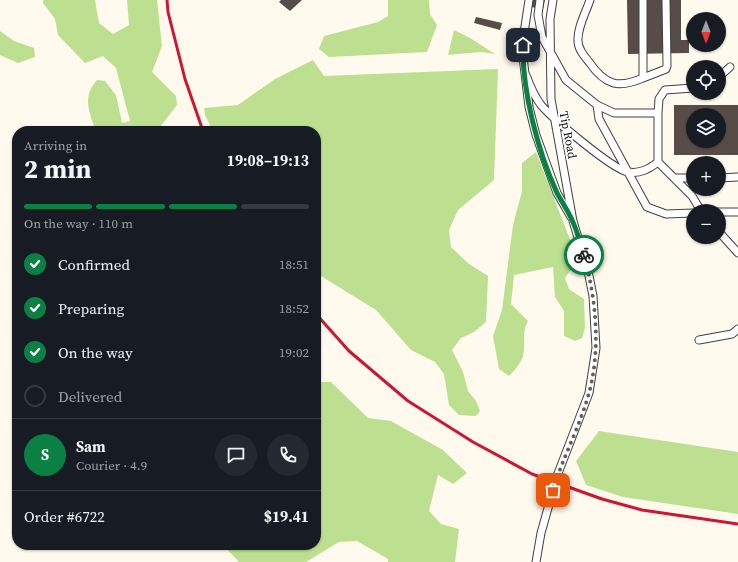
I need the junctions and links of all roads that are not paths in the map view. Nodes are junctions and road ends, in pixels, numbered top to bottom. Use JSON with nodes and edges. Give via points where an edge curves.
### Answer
{"nodes":[{"id":1,"x":530,"y":0,"type":"edge"},
{"id":2,"x":540,"y":0,"type":"edge"},
{"id":3,"x":553,"y":0,"type":"edge"},
{"id":4,"x":590,"y":0,"type":"edge"},
{"id":5,"x":643,"y":0,"type":"edge"},
{"id":6,"x":666,"y":0,"type":"edge"},
{"id":7,"x":550,"y":52,"type":"junction"},
{"id":8,"x":730,"y":67,"type":"dead end"},
{"id":9,"x":726,"y":71,"type":"edge"},
{"id":10,"x":526,"y":75,"type":"junction"},
{"id":11,"x":643,"y":78,"type":"junction"},
{"id":12,"x":686,"y":88,"type":"edge"},
{"id":13,"x":597,"y":105,"type":"junction"},
{"id":14,"x":658,"y":113,"type":"junction"},
{"id":15,"x":553,"y":117,"type":"junction"},
{"id":16,"x":658,"y":162,"type":"junction"},
{"id":17,"x":627,"y":172,"type":"junction"},
{"id":18,"x":738,"y":177,"type":"edge"},
{"id":19,"x":675,"y":178,"type":"junction"},
{"id":20,"x":686,"y":178,"type":"edge"},
{"id":21,"x":726,"y":178,"type":"edge"},
{"id":22,"x":697,"y":204,"type":"edge"},
{"id":23,"x":726,"y":212,"type":"edge"},
{"id":24,"x":738,"y":212,"type":"edge"},
{"id":25,"x":686,"y":213,"type":"edge"},
{"id":26,"x":573,"y":221,"type":"junction"},
{"id":27,"x":726,"y":240,"type":"edge"},
{"id":28,"x":738,"y":253,"type":"edge"},
{"id":29,"x":738,"y":329,"type":"edge"},
{"id":30,"x":699,"y":340,"type":"dead end"},
{"id":31,"x":536,"y":562,"type":"edge"}],
"edges":[{"from":1,"to":10,"type":"lane","name":"Tip Road","via":[[524,34],[523,57]]},
{"from":2,"to":7,"type":"lane","via":[[538,15],[542,37]]},
{"from":3,"to":7,"type":"lane","name":"Tip Road"},
{"from":4,"to":11,"type":"lane","via":[[578,38],[578,45],[584,56],[599,76],[608,82],[627,84]]},
{"from":5,"to":11,"type":"lane"},
{"from":6,"to":11,"type":"lane","via":[[667,66],[666,69]]},
{"from":7,"to":13,"type":"lane","via":[[566,80]]},
{"from":7,"to":15,"type":"lane","name":"Tip Road"},
{"from":8,"to":9,"type":"lane"},
{"from":10,"to":15,"type":"lane","via":[[534,94]]},
{"from":10,"to":26,"type":"lane","name":"Tip Road","via":[[529,107],[536,135],[557,193]]},
{"from":12,"to":14,"type":"lane","via":[[665,90],[658,99]]},
{"from":13,"to":14,"type":"lane","via":[[614,112]]},
{"from":13,"to":17,"type":"lane","via":[[599,119]]},
{"from":14,"to":16,"type":"lane"},
{"from":15,"to":17,"type":"lane","via":[[602,157]]},
{"from":15,"to":26,"type":"lane","name":"Tip Road"},
{"from":16,"to":17,"type":"lane","via":[[647,171]]},
{"from":16,"to":19,"type":"lane"},
{"from":17,"to":25,"type":"lane","via":[[647,207],[666,214]]},
{"from":18,"to":21,"type":"lane"},
{"from":19,"to":20,"type":"lane"},
{"from":19,"to":22,"type":"lane"},
{"from":23,"to":24,"type":"lane"},
{"from":26,"to":31,"type":"lane","name":"Tip Road","via":[[591,284],[596,348],[589,393],[557,476],[541,533]]},
{"from":27,"to":28,"type":"lane"},
{"from":29,"to":30,"type":"lane","via":[[732,334]]}]}
